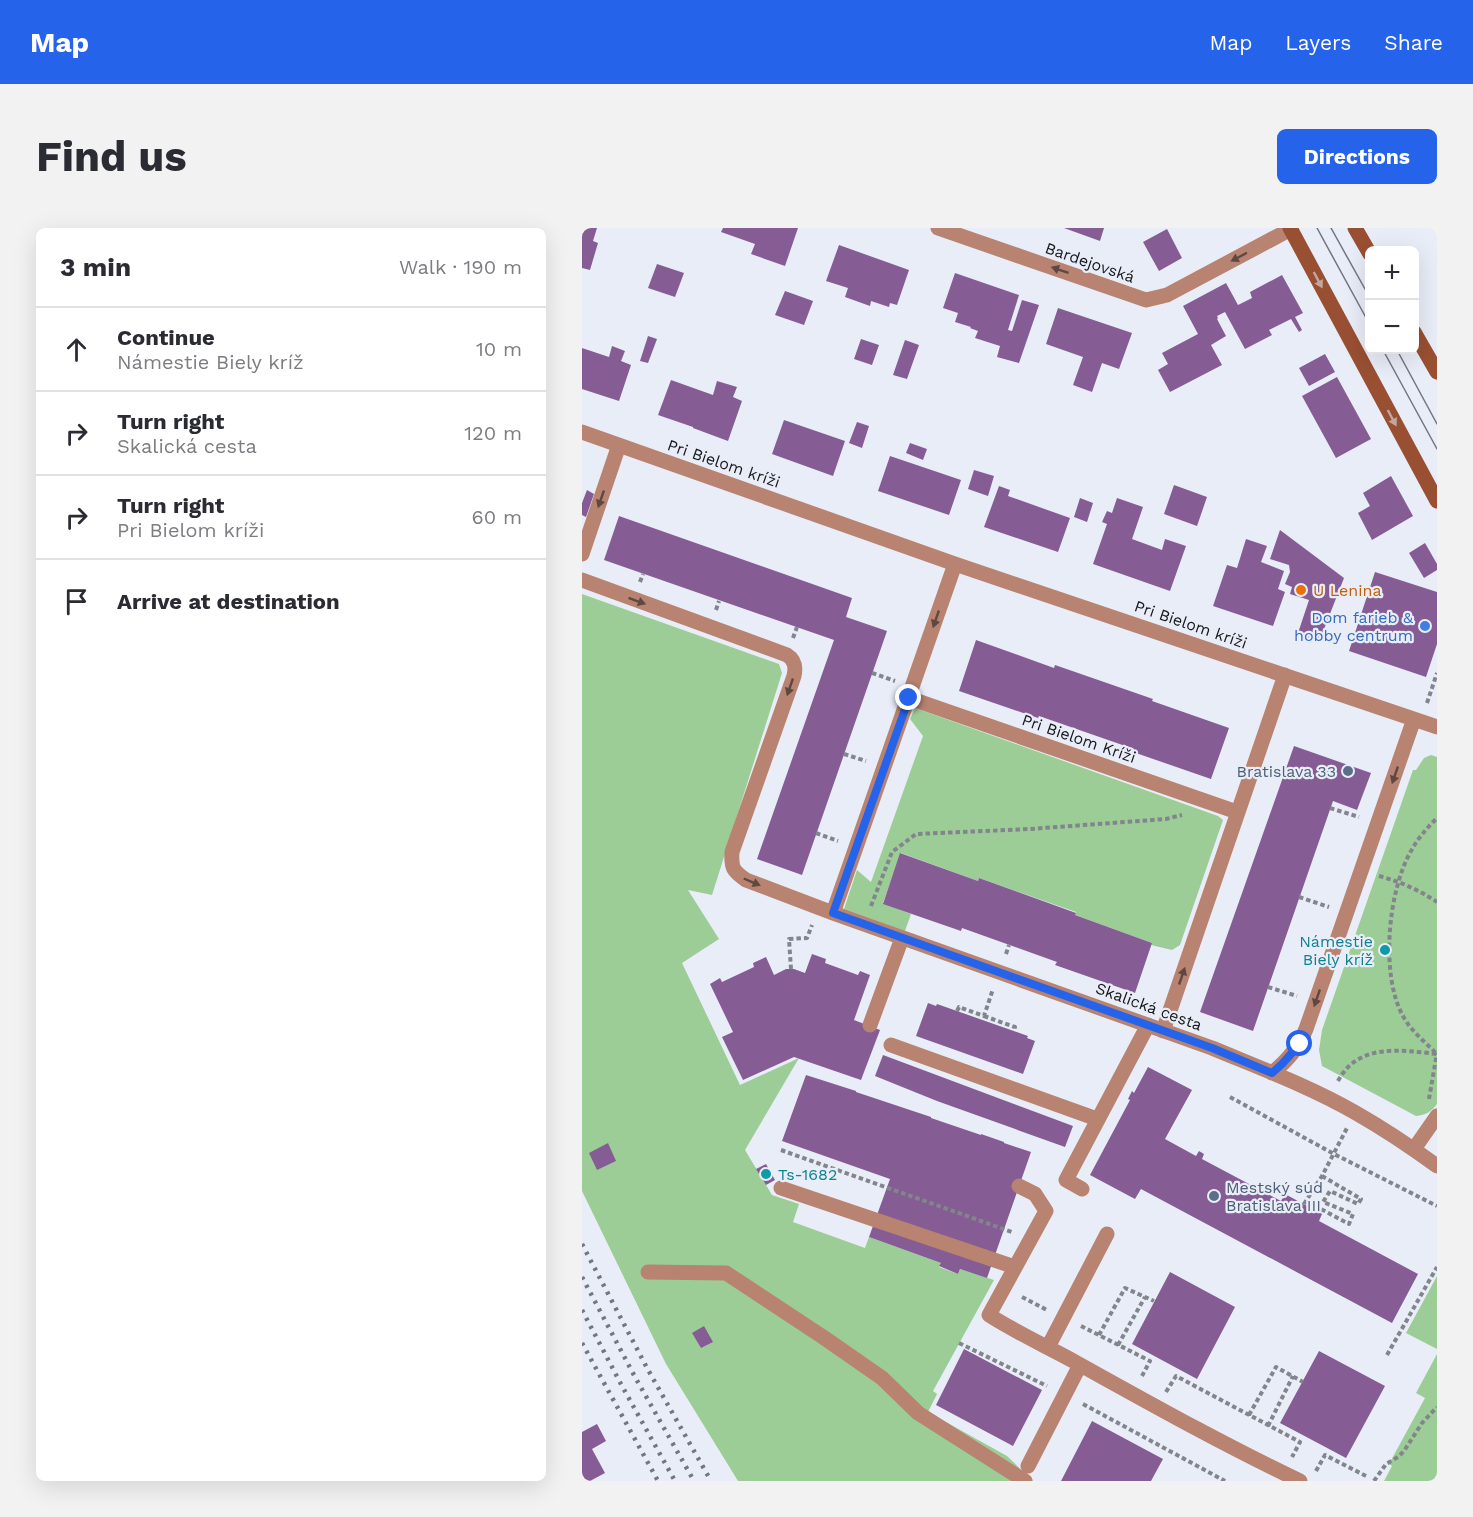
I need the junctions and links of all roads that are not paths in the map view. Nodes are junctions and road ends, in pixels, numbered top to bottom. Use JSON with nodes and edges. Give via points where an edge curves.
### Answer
{"nodes":[{"id":1,"x":938,"y":228,"type":"edge"},
{"id":2,"x":1290,"y":228,"type":"edge"},
{"id":3,"x":1355,"y":228,"type":"edge"},
{"id":4,"x":1365,"y":246,"type":"edge"},
{"id":5,"x":1419,"y":341,"type":"edge"},
{"id":6,"x":1437,"y":372,"type":"edge"},
{"id":7,"x":582,"y":432,"type":"edge"},
{"id":8,"x":620,"y":445,"type":"junction"},
{"id":9,"x":1437,"y":501,"type":"edge"},
{"id":10,"x":582,"y":554,"type":"edge"},
{"id":11,"x":955,"y":564,"type":"junction"},
{"id":12,"x":582,"y":580,"type":"edge"},
{"id":13,"x":1285,"y":675,"type":"junction"},
{"id":14,"x":909,"y":698,"type":"junction"},
{"id":15,"x":1414,"y":719,"type":"junction"},
{"id":16,"x":1437,"y":727,"type":"edge"},
{"id":17,"x":1237,"y":812,"type":"junction"},
{"id":18,"x":826,"y":910,"type":"junction"},
{"id":19,"x":902,"y":938,"type":"junction"},
{"id":20,"x":1148,"y":1025,"type":"junction"},
{"id":21,"x":870,"y":1026,"type":"dead end"},
{"id":22,"x":1163,"y":1031,"type":"junction"},
{"id":23,"x":891,"y":1045,"type":"dead end"},
{"id":24,"x":1272,"y":1073,"type":"junction"},
{"id":25,"x":1437,"y":1116,"type":"edge"},
{"id":26,"x":1097,"y":1119,"type":"junction"},
{"id":27,"x":1414,"y":1149,"type":"junction"},
{"id":28,"x":1437,"y":1166,"type":"edge"},
{"id":29,"x":1019,"y":1186,"type":"dead end"},
{"id":30,"x":781,"y":1188,"type":"dead end"},
{"id":31,"x":1082,"y":1188,"type":"dead end"},
{"id":32,"x":1107,"y":1234,"type":"dead end"},
{"id":33,"x":1015,"y":1267,"type":"junction"},
{"id":34,"x":648,"y":1272,"type":"dead end"},
{"id":35,"x":1048,"y":1347,"type":"junction"},
{"id":36,"x":1080,"y":1365,"type":"junction"},
{"id":37,"x":1027,"y":1473,"type":"edge"},
{"id":38,"x":1304,"y":1476,"type":"edge"}],
"edges":[{"from":2,"to":1,"type":"street","name":"Bardejovská","one_way":true,"via":[[1167,295],[1146,300]]},
{"from":2,"to":9,"type":"main road","one_way":true},
{"from":3,"to":4,"type":"main road"},
{"from":5,"to":6,"type":"main road"},
{"from":7,"to":8,"type":"street","name":"Pri Bielom kríži"},
{"from":8,"to":10,"type":"street","one_way":true},
{"from":8,"to":11,"type":"street","name":"Pri Bielom kríži"},
{"from":11,"to":13,"type":"street","name":"Pri Bielom kríži"},
{"from":11,"to":14,"type":"street","one_way":true},
{"from":12,"to":18,"type":"street","name":"Skalická cesta","one_way":true,"via":[[793,660],[794,676],[732,852],[732,863],[746,880]]},
{"from":13,"to":15,"type":"street","name":"Pri Bielom kríži"},
{"from":13,"to":17,"type":"street"},
{"from":14,"to":17,"type":"street","name":"Pri Bielom Kríži"},
{"from":14,"to":18,"type":"street"},
{"from":15,"to":16,"type":"street"},
{"from":15,"to":24,"type":"street","one_way":true,"via":[[1300,1044]]},
{"from":22,"to":17,"type":"street","one_way":true},
{"from":18,"to":19,"type":"street","name":"Skalická cesta"},
{"from":19,"to":20,"type":"street","name":"Skalická cesta"},
{"from":19,"to":21,"type":"street"},
{"from":20,"to":22,"type":"street","name":"Skalická cesta"},
{"from":20,"to":26,"type":"street"},
{"from":22,"to":24,"type":"street","name":"Skalická cesta"},
{"from":23,"to":26,"type":"street"},
{"from":24,"to":27,"type":"street","name":"Skalická cesta","via":[[1355,1112]]},
{"from":25,"to":27,"type":"street"},
{"from":26,"to":31,"type":"street","via":[[1066,1180]]},
{"from":27,"to":28,"type":"street","name":"Skalická cesta"},
{"from":29,"to":33,"type":"street","via":[[1035,1194],[1046,1211]]},
{"from":30,"to":33,"type":"street"},
{"from":32,"to":35,"type":"street"},
{"from":33,"to":35,"type":"street","via":[[988,1316]]},
{"from":34,"to":37,"type":"street","via":[[726,1273],[882,1378],[918,1413]]},
{"from":35,"to":36,"type":"street"},
{"from":36,"to":37,"type":"street"},
{"from":36,"to":38,"type":"street","via":[[1251,1458]]}]}
